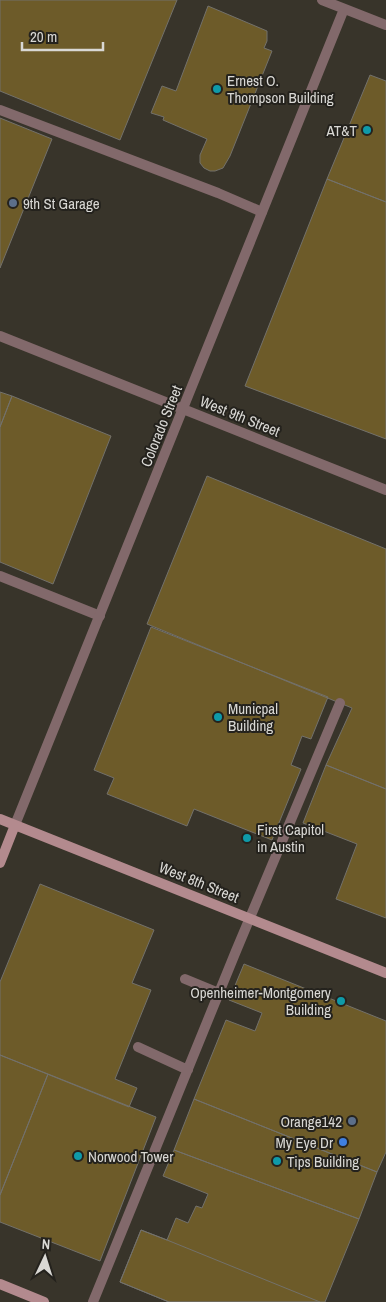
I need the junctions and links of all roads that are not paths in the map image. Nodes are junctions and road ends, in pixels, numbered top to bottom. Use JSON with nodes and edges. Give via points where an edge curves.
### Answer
{"nodes":[{"id":1,"x":322,"y":0,"type":"edge"},
{"id":2,"x":346,"y":4,"type":"edge"},
{"id":3,"x":386,"y":25,"type":"edge"},
{"id":4,"x":0,"y":110,"type":"edge"},
{"id":5,"x":262,"y":212,"type":"junction"},
{"id":6,"x":0,"y":336,"type":"edge"},
{"id":7,"x":183,"y":409,"type":"junction"},
{"id":8,"x":386,"y":490,"type":"edge"},
{"id":9,"x":0,"y":576,"type":"edge"},
{"id":10,"x":100,"y":616,"type":"junction"},
{"id":11,"x":340,"y":703,"type":"dead end"},
{"id":12,"x":0,"y":819,"type":"edge"},
{"id":13,"x":16,"y":825,"type":"junction"},
{"id":14,"x":0,"y":863,"type":"edge"},
{"id":15,"x":250,"y":919,"type":"junction"},
{"id":16,"x":386,"y":973,"type":"edge"},
{"id":17,"x":185,"y":979,"type":"dead end"},
{"id":18,"x":219,"y":993,"type":"junction"},
{"id":19,"x":138,"y":1047,"type":"dead end"},
{"id":20,"x":188,"y":1070,"type":"junction"},
{"id":21,"x":0,"y":1284,"type":"edge"},
{"id":22,"x":44,"y":1302,"type":"edge"},
{"id":23,"x":93,"y":1302,"type":"edge"}],
"edges":[{"from":1,"to":2,"type":"street"},
{"from":2,"to":3,"type":"street"},
{"from":2,"to":5,"type":"street","name":"Colorado Street"},
{"from":4,"to":5,"type":"street"},
{"from":5,"to":7,"type":"street","name":"Colorado Street"},
{"from":6,"to":7,"type":"street","name":"West 9th Street"},
{"from":7,"to":8,"type":"street","name":"West 9th Street"},
{"from":7,"to":10,"type":"street","name":"Colorado Street"},
{"from":9,"to":10,"type":"street"},
{"from":10,"to":13,"type":"street","name":"Colorado Street"},
{"from":11,"to":15,"type":"street"},
{"from":12,"to":13,"type":"main road","name":"West 8th Street"},
{"from":13,"to":14,"type":"main road","name":"Colorado Street"},
{"from":13,"to":15,"type":"main road","name":"West 8th Street"},
{"from":15,"to":16,"type":"main road","name":"West 8th Street"},
{"from":15,"to":18,"type":"street"},
{"from":17,"to":18,"type":"street"},
{"from":18,"to":20,"type":"street"},
{"from":19,"to":20,"type":"street"},
{"from":20,"to":23,"type":"street"},
{"from":21,"to":22,"type":"main road"}]}
